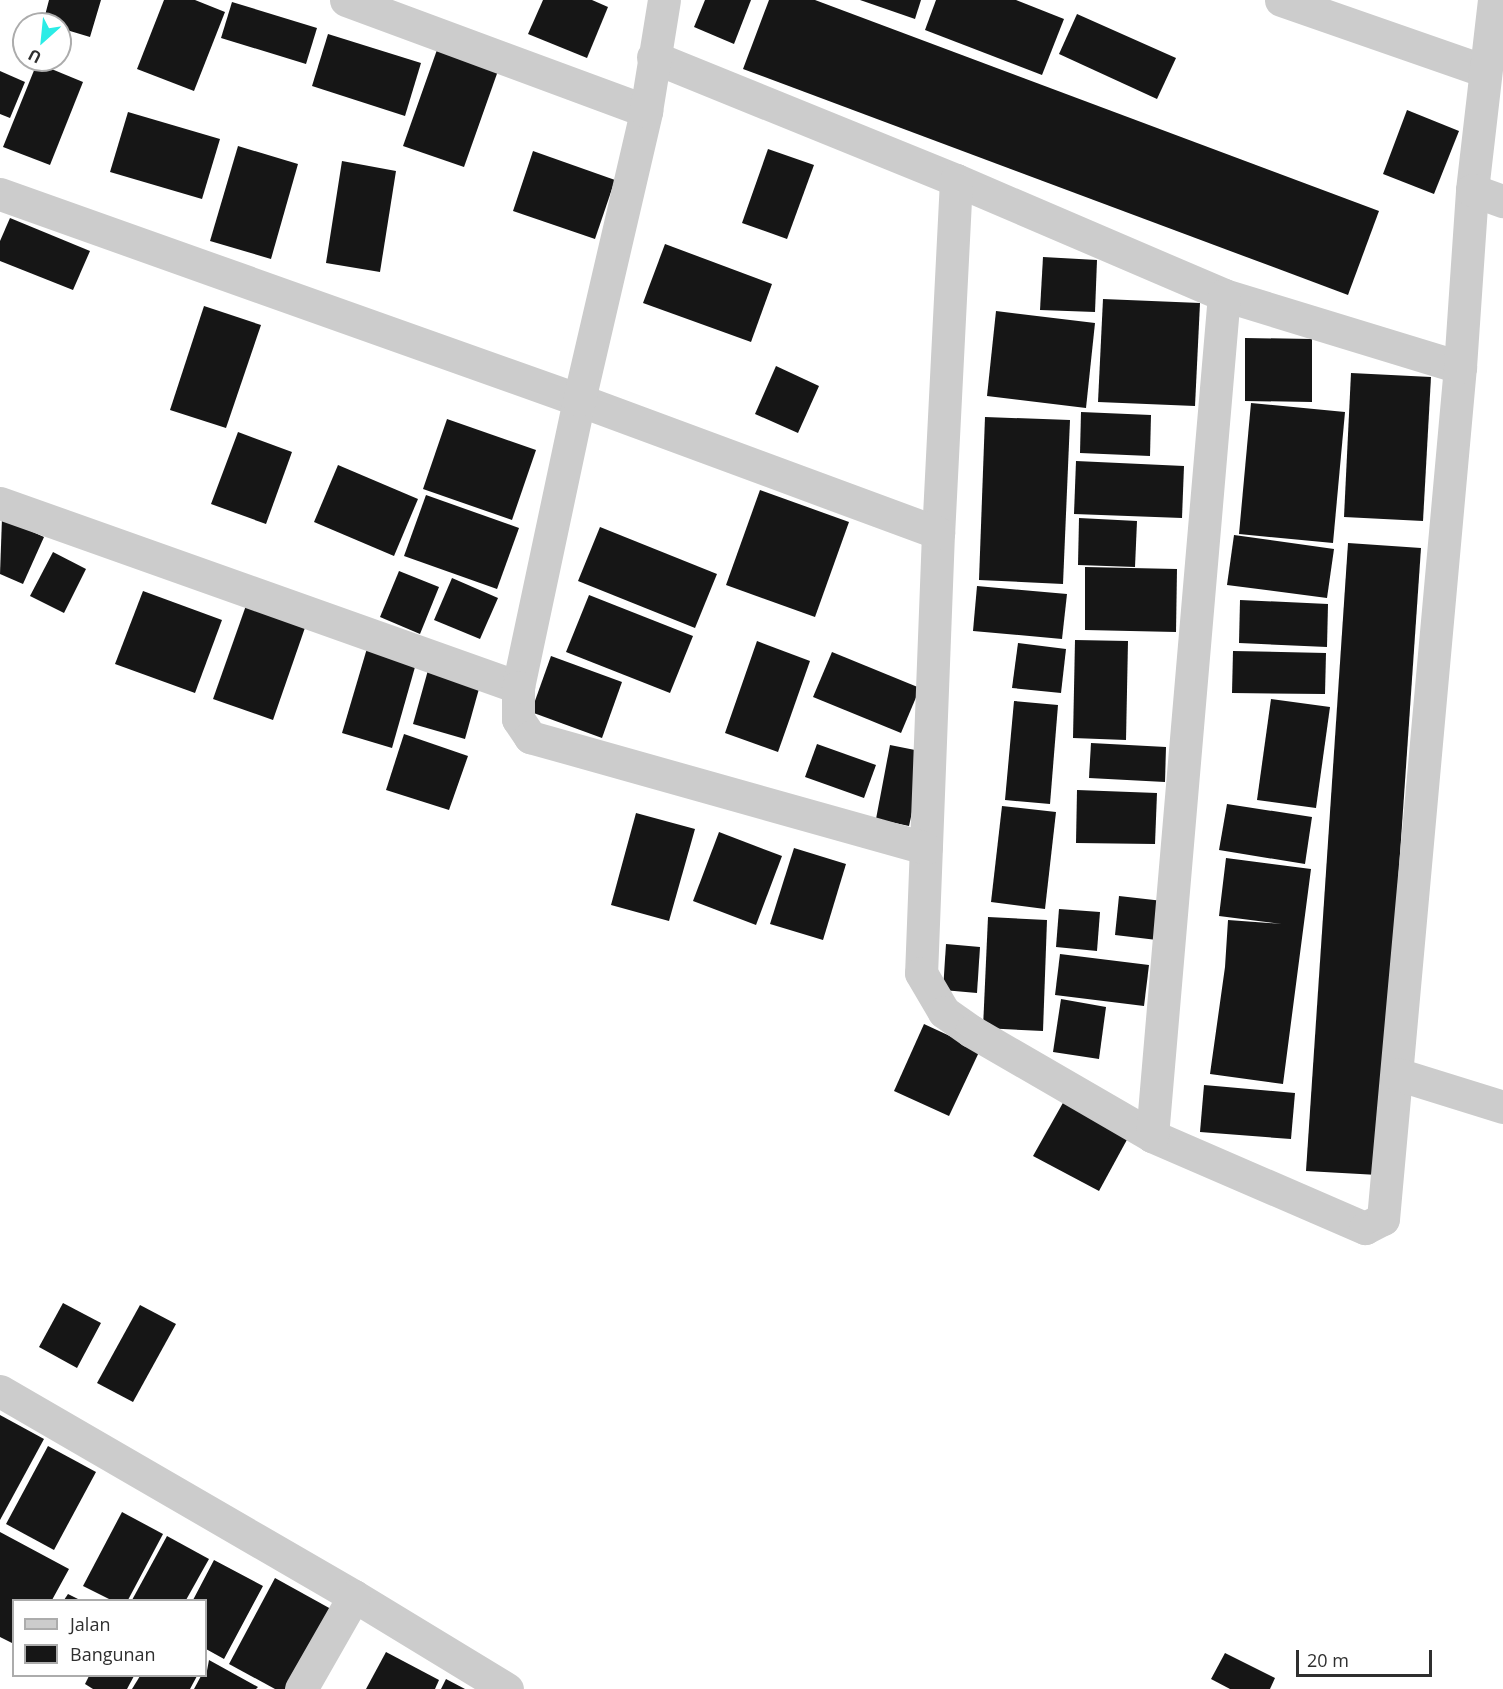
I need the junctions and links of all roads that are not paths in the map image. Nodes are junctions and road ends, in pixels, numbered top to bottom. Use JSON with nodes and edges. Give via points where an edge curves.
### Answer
{"nodes":[{"id":1,"x":346,"y":0,"type":"edge"},
{"id":2,"x":664,"y":0,"type":"edge"},
{"id":3,"x":1281,"y":0,"type":"edge"},
{"id":4,"x":1494,"y":0,"type":"edge"},
{"id":5,"x":653,"y":57,"type":"junction"},
{"id":6,"x":1485,"y":71,"type":"junction"},
{"id":7,"x":646,"y":111,"type":"junction"},
{"id":8,"x":956,"y":180,"type":"junction"},
{"id":9,"x":1472,"y":190,"type":"junction"},
{"id":10,"x":0,"y":194,"type":"edge"},
{"id":11,"x":1503,"y":201,"type":"edge"},
{"id":12,"x":1224,"y":295,"type":"junction"},
{"id":13,"x":1460,"y":367,"type":"junction"},
{"id":14,"x":579,"y":400,"type":"junction"},
{"id":15,"x":0,"y":503,"type":"edge"},
{"id":16,"x":938,"y":533,"type":"junction"},
{"id":17,"x":518,"y":687,"type":"junction"},
{"id":18,"x":926,"y":848,"type":"junction"},
{"id":19,"x":1397,"y":1074,"type":"junction"},
{"id":20,"x":1503,"y":1107,"type":"edge"},
{"id":21,"x":1152,"y":1136,"type":"junction"},
{"id":22,"x":0,"y":1391,"type":"edge"},
{"id":23,"x":354,"y":1596,"type":"junction"},
{"id":24,"x":301,"y":1689,"type":"edge"},
{"id":25,"x":507,"y":1689,"type":"edge"}],
"edges":[{"from":1,"to":7,"type":"street"},
{"from":2,"to":5,"type":"street"},
{"from":3,"to":6,"type":"street"},
{"from":4,"to":6,"type":"street"},
{"from":5,"to":7,"type":"street"},
{"from":5,"to":8,"type":"street"},
{"from":6,"to":9,"type":"street"},
{"from":7,"to":14,"type":"street"},
{"from":8,"to":12,"type":"street"},
{"from":8,"to":16,"type":"street"},
{"from":9,"to":11,"type":"street"},
{"from":9,"to":13,"type":"street"},
{"from":10,"to":14,"type":"street"},
{"from":12,"to":13,"type":"street"},
{"from":12,"to":21,"type":"street"},
{"from":13,"to":19,"type":"street"},
{"from":14,"to":16,"type":"street"},
{"from":14,"to":17,"type":"street"},
{"from":15,"to":17,"type":"street"},
{"from":16,"to":18,"type":"street"},
{"from":17,"to":18,"type":"street","via":[[518,719],[530,737]]},
{"from":18,"to":21,"type":"street","via":[[921,973],[944,1012]]},
{"from":19,"to":20,"type":"street"},
{"from":19,"to":21,"type":"street","via":[[1383,1218],[1365,1228]]},
{"from":22,"to":23,"type":"street"},
{"from":23,"to":24,"type":"street"},
{"from":23,"to":25,"type":"street"}]}
